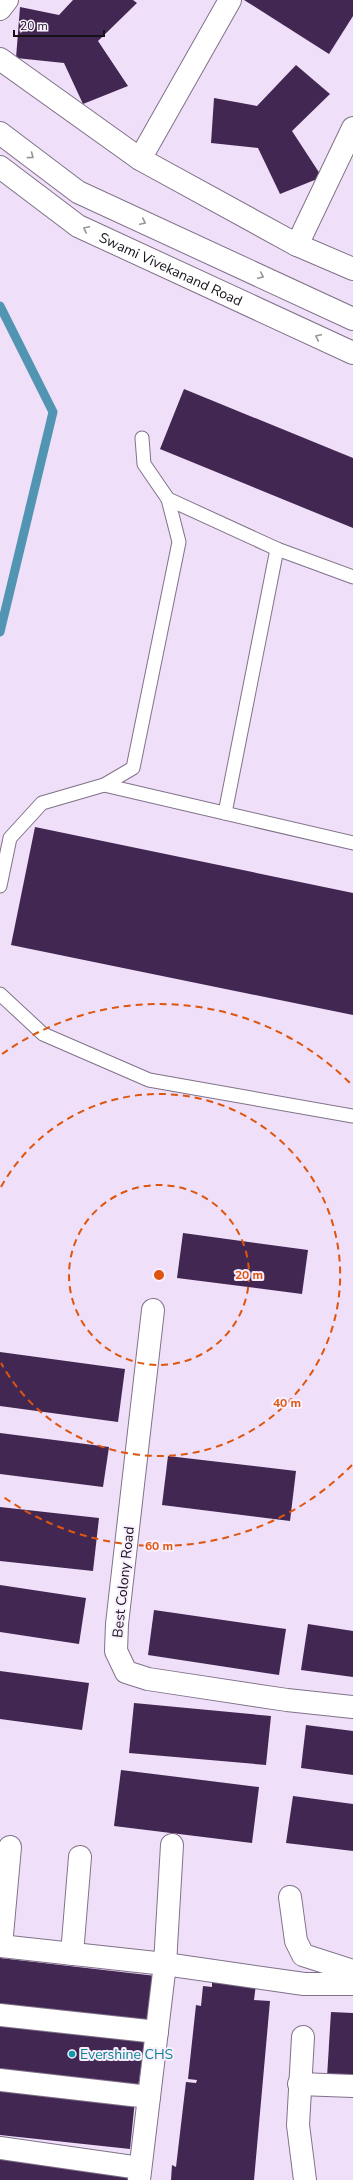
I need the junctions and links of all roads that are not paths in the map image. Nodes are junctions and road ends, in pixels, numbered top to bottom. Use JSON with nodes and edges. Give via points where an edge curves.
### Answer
{"nodes":[{"id":1,"x":7,"y":0,"type":"edge"},
{"id":2,"x":230,"y":0,"type":"edge"},
{"id":3,"x":0,"y":9,"type":"edge"},
{"id":4,"x":0,"y":59,"type":"edge"},
{"id":5,"x":353,"y":128,"type":"edge"},
{"id":6,"x":0,"y":133,"type":"edge"},
{"id":7,"x":140,"y":159,"type":"junction"},
{"id":8,"x":0,"y":167,"type":"edge"},
{"id":9,"x":190,"y":243,"type":"junction"},
{"id":10,"x":297,"y":245,"type":"junction"},
{"id":11,"x":353,"y":269,"type":"edge"},
{"id":12,"x":176,"y":271,"type":"junction"},
{"id":13,"x":353,"y":319,"type":"edge"},
{"id":14,"x":353,"y":353,"type":"edge"},
{"id":15,"x":142,"y":438,"type":"dead end"},
{"id":16,"x":168,"y":499,"type":"junction"},
{"id":17,"x":277,"y":549,"type":"junction"},
{"id":18,"x":353,"y":577,"type":"edge"},
{"id":19,"x":104,"y":785,"type":"junction"},
{"id":20,"x":225,"y":814,"type":"junction"},
{"id":21,"x":353,"y":843,"type":"edge"},
{"id":22,"x":0,"y":886,"type":"edge"},
{"id":23,"x":0,"y":994,"type":"edge"},
{"id":24,"x":353,"y":1116,"type":"edge"},
{"id":25,"x":153,"y":1310,"type":"dead end"},
{"id":26,"x":353,"y":1707,"type":"edge"},
{"id":27,"x":172,"y":1845,"type":"dead end"},
{"id":28,"x":10,"y":1848,"type":"dead end"},
{"id":29,"x":80,"y":1857,"type":"dead end"},
{"id":30,"x":290,"y":1897,"type":"dead end"},
{"id":31,"x":1,"y":1946,"type":"edge"},
{"id":32,"x":72,"y":1954,"type":"junction"},
{"id":33,"x":165,"y":1964,"type":"junction"},
{"id":34,"x":353,"y":1971,"type":"edge"},
{"id":35,"x":353,"y":1984,"type":"edge"},
{"id":36,"x":0,"y":2015,"type":"edge"},
{"id":37,"x":157,"y":2032,"type":"junction"},
{"id":38,"x":303,"y":2037,"type":"dead end"},
{"id":39,"x":0,"y":2080,"type":"edge"},
{"id":40,"x":353,"y":2086,"type":"edge"},
{"id":41,"x":306,"y":2090,"type":"junction"},
{"id":42,"x":149,"y":2097,"type":"junction"},
{"id":43,"x":0,"y":2148,"type":"edge"},
{"id":44,"x":140,"y":2174,"type":"edge"},
{"id":45,"x":305,"y":2180,"type":"edge"}],
"edges":[{"from":1,"to":3,"type":"street"},
{"from":2,"to":7,"type":"street"},
{"from":4,"to":7,"type":"street"},
{"from":5,"to":10,"type":"street"},
{"from":6,"to":9,"type":"street","one_way":true,"via":[[78,192]]},
{"from":7,"to":10,"type":"street"},
{"from":12,"to":8,"type":"street","name":"Swami Vivekanand Road","one_way":true,"via":[[78,226]]},
{"from":9,"to":12,"type":"street"},
{"from":9,"to":13,"type":"street","one_way":true},
{"from":10,"to":11,"type":"street"},
{"from":14,"to":12,"type":"street","name":"Swami Vivekanand Road","one_way":true},
{"from":15,"to":16,"type":"lane","via":[[144,464]]},
{"from":16,"to":17,"type":"lane"},
{"from":16,"to":19,"type":"lane","via":[[179,542],[133,768]]},
{"from":17,"to":18,"type":"lane"},
{"from":17,"to":20,"type":"lane"},
{"from":19,"to":20,"type":"lane"},
{"from":19,"to":22,"type":"lane","via":[[42,803],[10,838]]},
{"from":20,"to":21,"type":"lane"},
{"from":23,"to":24,"type":"lane","via":[[43,1034],[149,1080]]},
{"from":25,"to":26,"type":"street","name":"Best Colony Road","via":[[117,1624],[116,1651],[126,1672],[148,1679],[286,1700]]},
{"from":27,"to":33,"type":"street"},
{"from":28,"to":31,"type":"street"},
{"from":29,"to":32,"type":"street"},
{"from":30,"to":34,"type":"street","via":[[296,1941],[303,1955]]},
{"from":31,"to":32,"type":"street"},
{"from":32,"to":33,"type":"street"},
{"from":33,"to":35,"type":"street","via":[[304,1984]]},
{"from":33,"to":37,"type":"street"},
{"from":36,"to":37,"type":"street"},
{"from":37,"to":42,"type":"street"},
{"from":38,"to":41,"type":"street"},
{"from":39,"to":42,"type":"street"},
{"from":40,"to":41,"type":"street"},
{"from":41,"to":45,"type":"street","via":[[298,2125]]},
{"from":42,"to":44,"type":"street"},
{"from":43,"to":44,"type":"street"}]}
